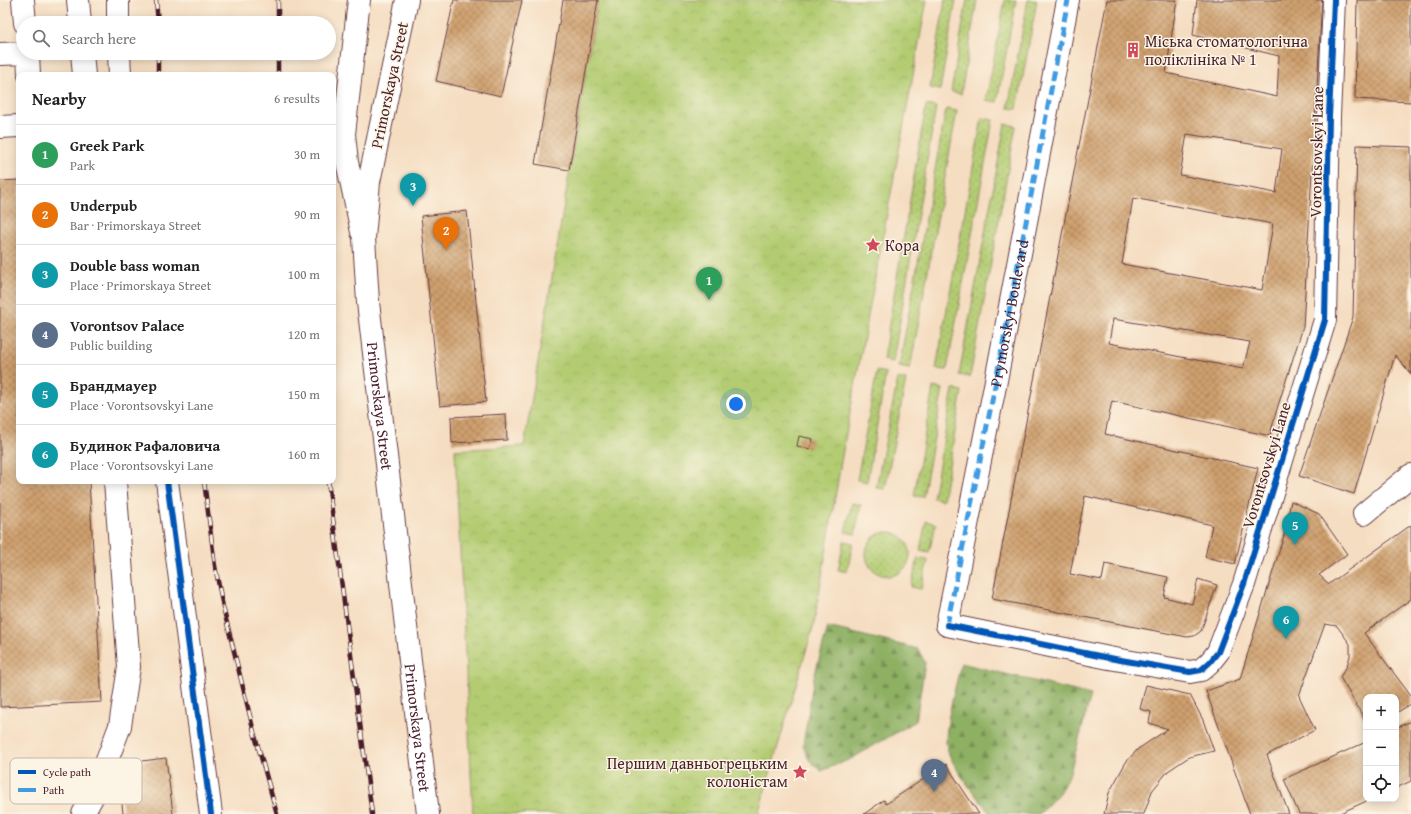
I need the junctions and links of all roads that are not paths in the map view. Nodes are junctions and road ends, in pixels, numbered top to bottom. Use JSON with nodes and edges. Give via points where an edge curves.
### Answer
{"nodes":[{"id":1,"x":23,"y":0,"type":"edge"},
{"id":2,"x":78,"y":0,"type":"edge"},
{"id":3,"x":118,"y":0,"type":"edge"},
{"id":4,"x":359,"y":0,"type":"edge"},
{"id":5,"x":407,"y":0,"type":"edge"},
{"id":6,"x":1068,"y":0,"type":"edge"},
{"id":7,"x":1334,"y":0,"type":"edge"},
{"id":8,"x":24,"y":16,"type":"edge"},
{"id":9,"x":79,"y":16,"type":"edge"},
{"id":10,"x":118,"y":16,"type":"edge"},
{"id":11,"x":16,"y":53,"type":"edge"},
{"id":12,"x":0,"y":54,"type":"edge"},
{"id":13,"x":28,"y":60,"type":"edge"},
{"id":14,"x":83,"y":60,"type":"edge"},
{"id":15,"x":120,"y":60,"type":"edge"},
{"id":16,"x":29,"y":72,"type":"edge"},
{"id":17,"x":84,"y":72,"type":"edge"},
{"id":18,"x":120,"y":72,"type":"edge"},
{"id":19,"x":16,"y":126,"type":"edge"},
{"id":20,"x":0,"y":127,"type":"edge"},
{"id":21,"x":364,"y":238,"type":"junction"},
{"id":22,"x":1411,"y":475,"type":"edge"},
{"id":23,"x":115,"y":484,"type":"edge"},
{"id":24,"x":167,"y":484,"type":"edge"},
{"id":25,"x":1364,"y":514,"type":"dead end"},
{"id":26,"x":947,"y":625,"type":"joint"},
{"id":27,"x":108,"y":758,"type":"edge"},
{"id":28,"x":88,"y":804,"type":"edge"},
{"id":29,"x":83,"y":814,"type":"edge"},
{"id":30,"x":211,"y":814,"type":"edge"},
{"id":31,"x":428,"y":814,"type":"edge"}],
"edges":[{"from":1,"to":8,"type":"street"},
{"from":2,"to":9,"type":"street"},
{"from":3,"to":10,"type":"street"},
{"from":4,"to":21,"type":"street","via":[[344,134],[347,162]]},
{"from":5,"to":21,"type":"street","name":"Primorskaya Street","via":[[369,182]]},
{"from":6,"to":26,"type":"street","name":"Prymorskyi Boulevard"},
{"from":7,"to":26,"type":"street","name":"Vorontsovskyi Lane","via":[[1329,116],[1326,320],[1244,584],[1218,652],[1201,670],[1190,672]]},
{"from":11,"to":12,"type":"street"},
{"from":13,"to":16,"type":"street"},
{"from":14,"to":17,"type":"street"},
{"from":15,"to":18,"type":"street"},
{"from":19,"to":20,"type":"street"},
{"from":21,"to":31,"type":"street","name":"Primorskaya Street","via":[[368,302]]},
{"from":22,"to":25,"type":"street"},
{"from":23,"to":27,"type":"street","via":[[129,667],[120,726]]},
{"from":24,"to":30,"type":"street"},
{"from":28,"to":29,"type":"street"}]}
